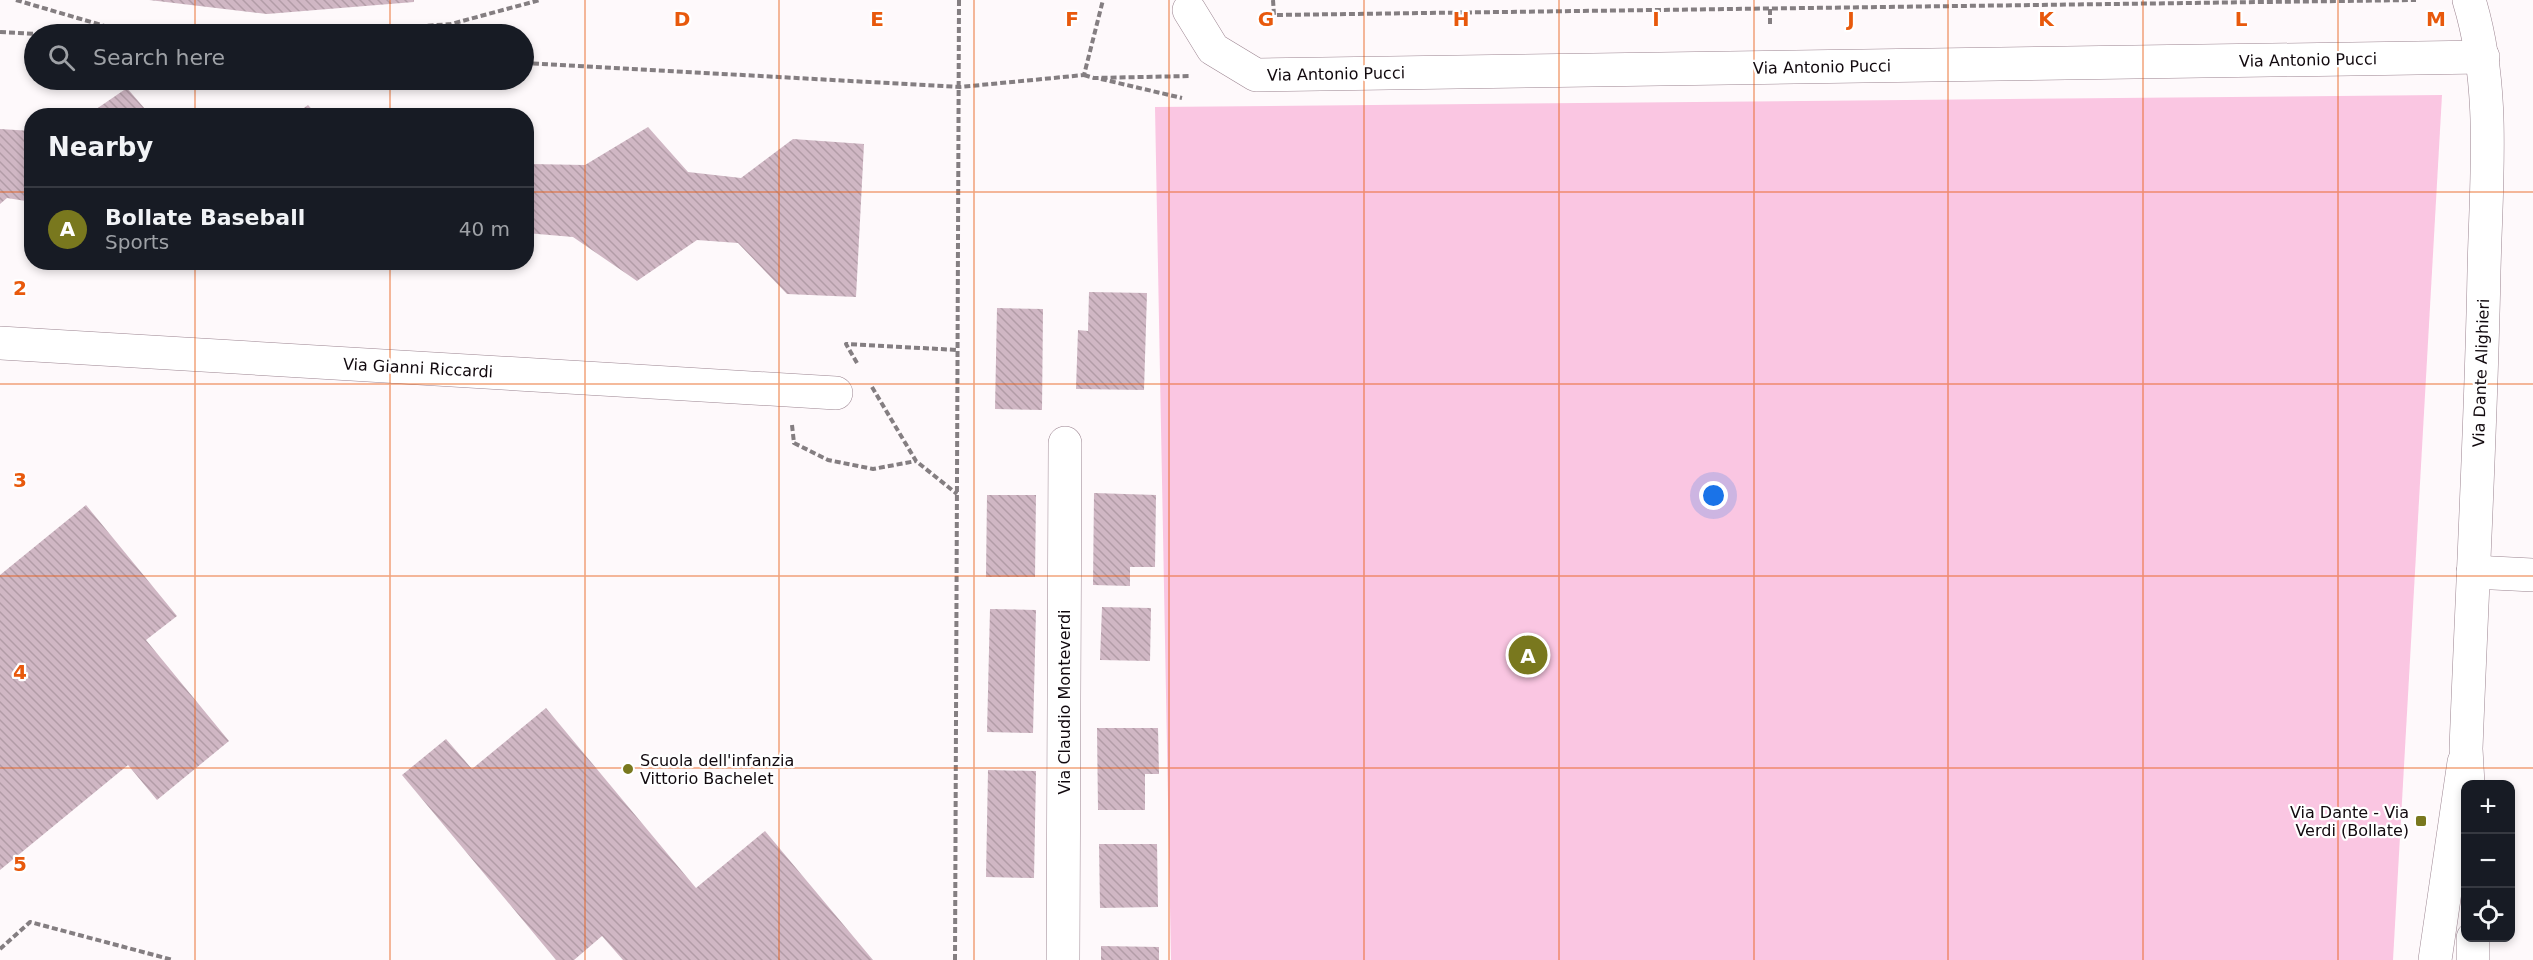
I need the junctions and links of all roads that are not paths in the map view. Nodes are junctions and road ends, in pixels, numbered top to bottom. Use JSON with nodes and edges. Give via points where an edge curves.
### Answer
{"nodes":[{"id":1,"x":2469,"y":0,"type":"edge"},
{"id":2,"x":1189,"y":10,"type":"dead end"},
{"id":3,"x":2484,"y":57,"type":"junction"},
{"id":4,"x":0,"y":343,"type":"edge"},
{"id":5,"x":836,"y":393,"type":"dead end"},
{"id":6,"x":1065,"y":443,"type":"dead end"},
{"id":7,"x":2473,"y":572,"type":"junction"},
{"id":8,"x":2533,"y":574,"type":"edge"},
{"id":9,"x":2466,"y":749,"type":"junction"},
{"id":10,"x":2468,"y":780,"type":"edge"},
{"id":11,"x":2474,"y":942,"type":"edge"},
{"id":12,"x":1063,"y":960,"type":"edge"},
{"id":13,"x":2435,"y":960,"type":"edge"},
{"id":14,"x":2473,"y":960,"type":"edge"}],
"edges":[{"from":1,"to":3,"type":"street","name":"Via Dante Alighieri"},
{"from":2,"to":3,"type":"street","name":"Via Antonio Pucci","via":[[1213,49],[1256,75]]},
{"from":3,"to":7,"type":"street","name":"Via Dante Alighieri","via":[[2488,129]]},
{"from":4,"to":5,"type":"street","name":"Via Gianni Riccardi"},
{"from":6,"to":12,"type":"street","name":"Via Claudio Monteverdi"},
{"from":7,"to":8,"type":"street"},
{"from":7,"to":9,"type":"street","name":"Via Dante Alighieri"},
{"from":9,"to":10,"type":"street","name":"Via Dante Alighieri"},
{"from":9,"to":13,"type":"street","name":"Via Dante Alighieri"},
{"from":11,"to":14,"type":"street"}]}
